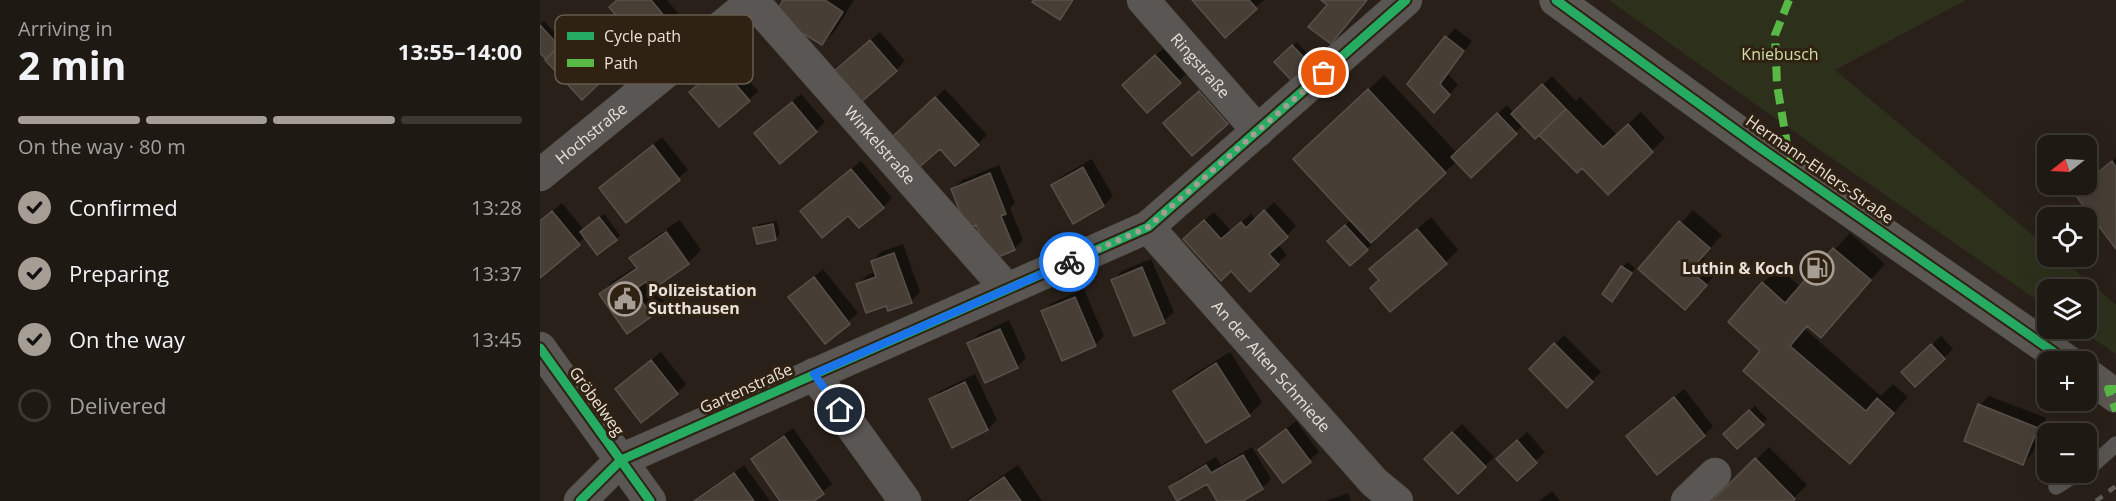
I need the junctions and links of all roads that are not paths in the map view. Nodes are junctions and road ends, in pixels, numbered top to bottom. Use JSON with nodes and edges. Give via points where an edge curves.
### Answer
{"nodes":[{"id":1,"x":1143,"y":0,"type":"edge"},
{"id":2,"x":1406,"y":0,"type":"edge"},
{"id":3,"x":1556,"y":0,"type":"edge"},
{"id":4,"x":753,"y":1,"type":"edge"},
{"id":5,"x":736,"y":15,"type":"edge"},
{"id":6,"x":651,"y":84,"type":"edge"},
{"id":7,"x":1258,"y":131,"type":"junction"},
{"id":8,"x":540,"y":175,"type":"edge"},
{"id":9,"x":1148,"y":227,"type":"junction"},
{"id":10,"x":1006,"y":289,"type":"junction"},
{"id":11,"x":540,"y":348,"type":"edge"},
{"id":12,"x":2052,"y":351,"type":"edge"},
{"id":13,"x":814,"y":374,"type":"junction"},
{"id":14,"x":2097,"y":382,"type":"edge"},
{"id":15,"x":2116,"y":396,"type":"edge"},
{"id":16,"x":2116,"y":444,"type":"edge"},
{"id":17,"x":621,"y":460,"type":"junction"},
{"id":18,"x":2097,"y":460,"type":"edge"},
{"id":19,"x":1715,"y":474,"type":"dead end"},
{"id":20,"x":2062,"y":483,"type":"edge"},
{"id":21,"x":2056,"y":487,"type":"dead end"},
{"id":22,"x":580,"y":501,"type":"edge"},
{"id":23,"x":650,"y":501,"type":"edge"},
{"id":24,"x":905,"y":501,"type":"edge"},
{"id":25,"x":1397,"y":501,"type":"edge"},
{"id":26,"x":1687,"y":501,"type":"edge"}],
"edges":[{"from":1,"to":7,"type":"street","name":"Ringstraße"},
{"from":2,"to":7,"type":"street","name":"Gartenstraße"},
{"from":3,"to":12,"type":"street","name":"Hermann-Ehlers-Straße"},
{"from":4,"to":5,"type":"street","name":"Hochstraße"},
{"from":4,"to":10,"type":"street","name":"Winkelstraße"},
{"from":6,"to":8,"type":"street","name":"Hochstraße"},
{"from":7,"to":9,"type":"street","name":"Gartenstraße"},
{"from":9,"to":10,"type":"street","name":"Gartenstraße"},
{"from":9,"to":25,"type":"street","name":"An der Alten Schmiede","via":[[1374,482]]},
{"from":10,"to":13,"type":"street","name":"Gartenstraße"},
{"from":11,"to":17,"type":"street","name":"Gröbelweg"},
{"from":13,"to":17,"type":"street","name":"Gartenstraße"},
{"from":13,"to":24,"type":"street"},
{"from":14,"to":15,"type":"street"},
{"from":16,"to":18,"type":"lane"},
{"from":17,"to":22,"type":"street","name":"Gartenstraße"},
{"from":17,"to":23,"type":"street","name":"Gröbelweg"},
{"from":19,"to":26,"type":"street"},
{"from":20,"to":21,"type":"lane"}]}
